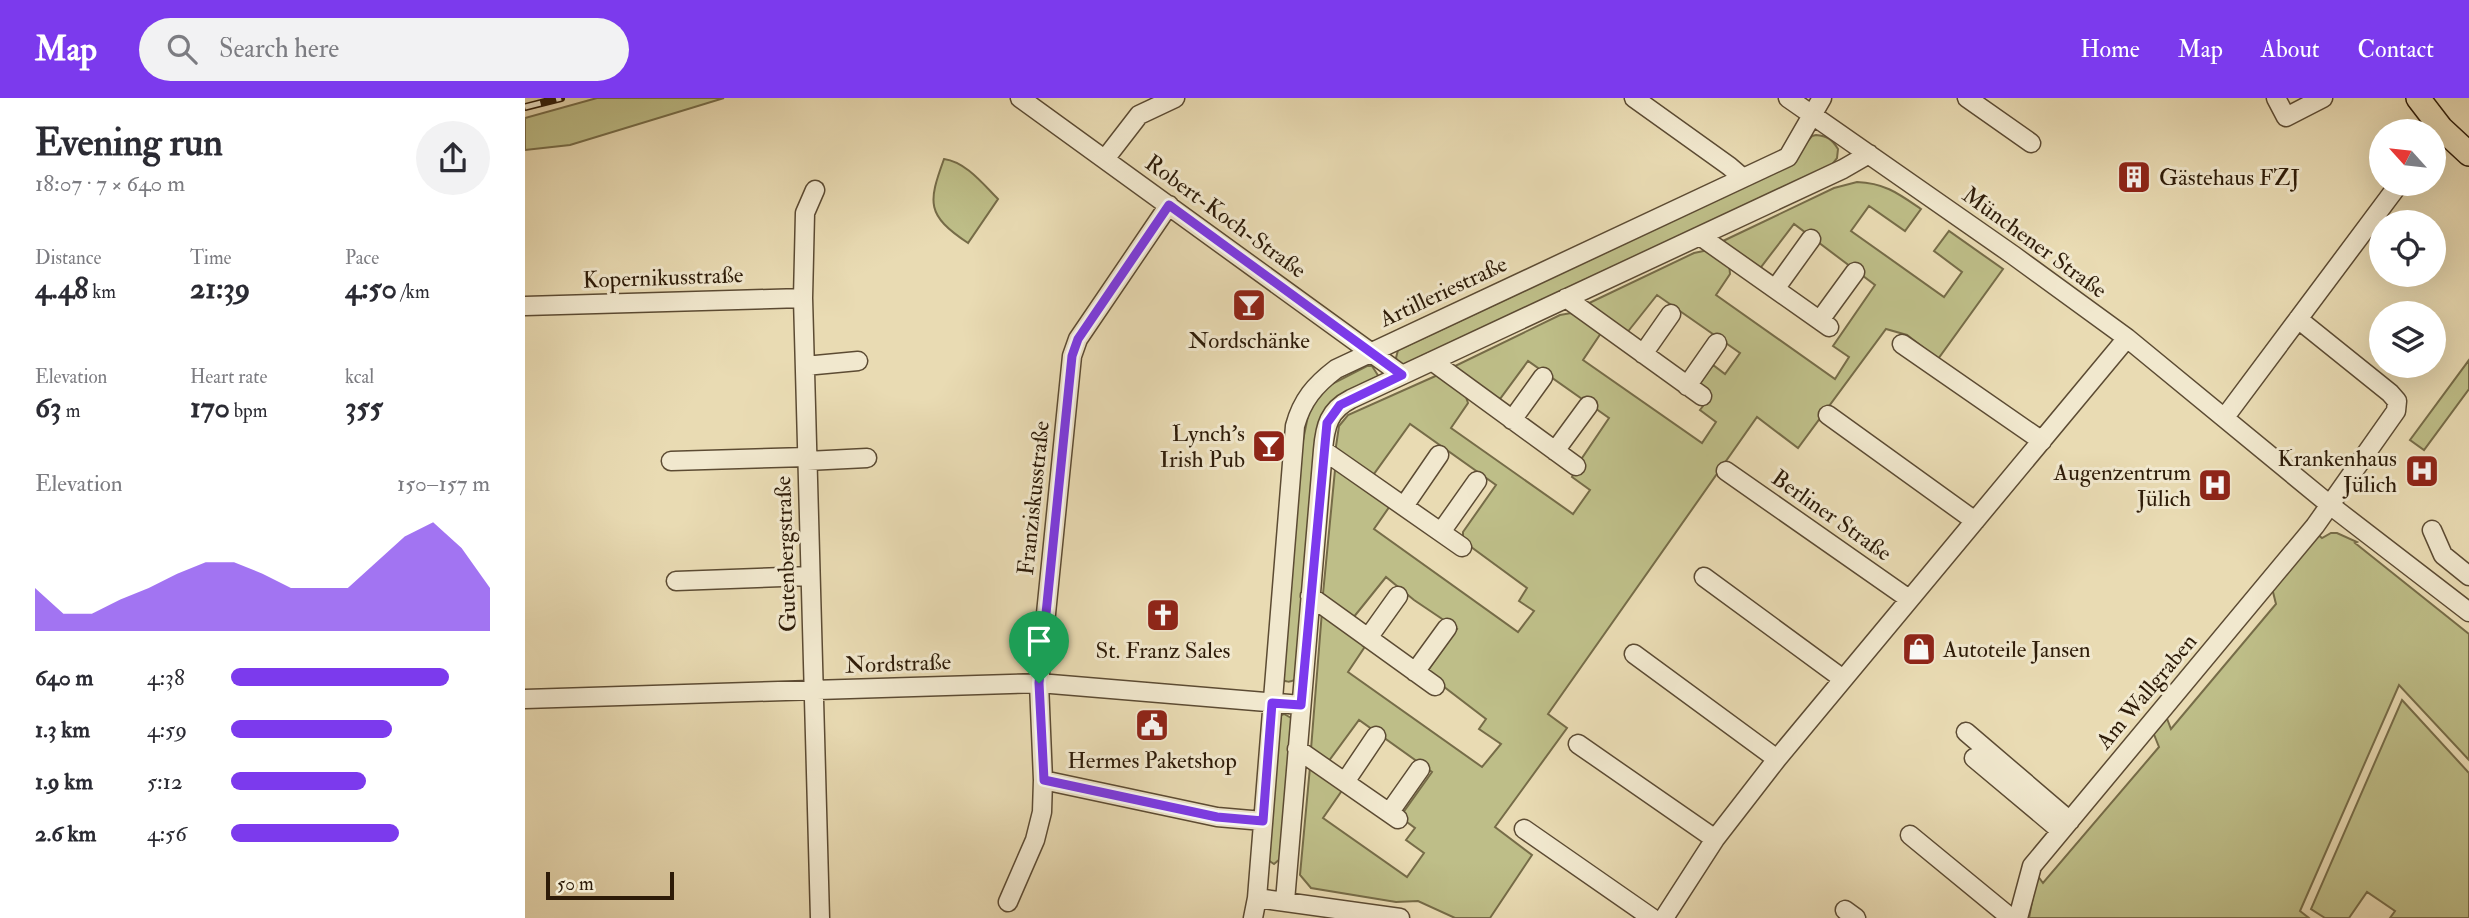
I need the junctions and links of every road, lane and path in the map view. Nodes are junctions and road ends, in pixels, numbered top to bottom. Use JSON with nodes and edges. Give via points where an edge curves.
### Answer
{"nodes":[{"id":1,"x":1020,"y":98,"type":"edge"},
{"id":2,"x":1175,"y":98,"type":"edge"},
{"id":3,"x":1635,"y":98,"type":"edge"},
{"id":4,"x":1788,"y":98,"type":"edge"},
{"id":5,"x":1822,"y":98,"type":"edge"},
{"id":6,"x":1968,"y":98,"type":"edge"},
{"id":7,"x":2276,"y":98,"type":"edge"},
{"id":8,"x":2323,"y":98,"type":"edge"},
{"id":9,"x":2418,"y":98,"type":"edge"},
{"id":10,"x":1811,"y":114,"type":"junction"},
{"id":11,"x":2430,"y":119,"type":"edge"},
{"id":12,"x":2447,"y":138,"type":"edge"},
{"id":13,"x":2031,"y":143,"type":"dead end"},
{"id":14,"x":1869,"y":154,"type":"junction"},
{"id":15,"x":2469,"y":154,"type":"edge"},
{"id":16,"x":1105,"y":159,"type":"junction"},
{"id":17,"x":1743,"y":178,"type":"junction"},
{"id":18,"x":815,"y":190,"type":"dead end"},
{"id":19,"x":2390,"y":196,"type":"edge"},
{"id":20,"x":1169,"y":205,"type":"junction"},
{"id":21,"x":1700,"y":236,"type":"junction"},
{"id":22,"x":1811,"y":239,"type":"dead end"},
{"id":23,"x":1855,"y":272,"type":"dead end"},
{"id":24,"x":1775,"y":289,"type":"junction"},
{"id":25,"x":803,"y":298,"type":"junction"},
{"id":26,"x":1566,"y":299,"type":"junction"},
{"id":27,"x":525,"y":306,"type":"edge"},
{"id":28,"x":1671,"y":314,"type":"dead end"},
{"id":29,"x":2298,"y":319,"type":"junction"},
{"id":30,"x":2127,"y":338,"type":"junction"},
{"id":31,"x":1717,"y":343,"type":"dead end"},
{"id":32,"x":1902,"y":344,"type":"dead end"},
{"id":33,"x":1371,"y":352,"type":"junction"},
{"id":34,"x":1643,"y":354,"type":"junction"},
{"id":35,"x":858,"y":361,"type":"dead end"},
{"id":36,"x":1432,"y":361,"type":"junction"},
{"id":37,"x":805,"y":366,"type":"junction"},
{"id":38,"x":1402,"y":375,"type":"junction"},
{"id":39,"x":1543,"y":377,"type":"dead end"},
{"id":40,"x":1588,"y":406,"type":"dead end"},
{"id":41,"x":1828,"y":415,"type":"dead end"},
{"id":42,"x":2225,"y":417,"type":"junction"},
{"id":43,"x":1512,"y":420,"type":"junction"},
{"id":44,"x":2042,"y":441,"type":"junction"},
{"id":45,"x":1323,"y":450,"type":"junction"},
{"id":46,"x":1555,"y":451,"type":"junction"},
{"id":47,"x":1439,"y":455,"type":"dead end"},
{"id":48,"x":867,"y":458,"type":"dead end"},
{"id":49,"x":807,"y":459,"type":"junction"},
{"id":50,"x":671,"y":461,"type":"dead end"},
{"id":51,"x":1576,"y":466,"type":"dead end"},
{"id":52,"x":1726,"y":471,"type":"dead end"},
{"id":53,"x":1477,"y":481,"type":"dead end"},
{"id":54,"x":2330,"y":505,"type":"junction"},
{"id":55,"x":1404,"y":506,"type":"junction"},
{"id":56,"x":1975,"y":521,"type":"junction"},
{"id":57,"x":2432,"y":530,"type":"dead end"},
{"id":58,"x":1441,"y":532,"type":"junction"},
{"id":59,"x":1462,"y":547,"type":"dead end"},
{"id":60,"x":810,"y":576,"type":"junction"},
{"id":61,"x":2469,"y":576,"type":"edge"},
{"id":62,"x":1704,"y":577,"type":"dead end"},
{"id":63,"x":676,"y":581,"type":"dead end"},
{"id":64,"x":1311,"y":596,"type":"junction"},
{"id":65,"x":1398,"y":596,"type":"dead end"},
{"id":66,"x":1909,"y":599,"type":"junction"},
{"id":67,"x":2469,"y":612,"type":"edge"},
{"id":68,"x":1447,"y":628,"type":"dead end"},
{"id":69,"x":1368,"y":638,"type":"junction"},
{"id":70,"x":1634,"y":654,"type":"dead end"},
{"id":71,"x":1415,"y":672,"type":"junction"},
{"id":72,"x":1843,"y":679,"type":"junction"},
{"id":73,"x":1039,"y":683,"type":"junction"},
{"id":74,"x":1435,"y":686,"type":"dead end"},
{"id":75,"x":813,"y":690,"type":"junction"},
{"id":76,"x":525,"y":699,"type":"edge"},
{"id":77,"x":1272,"y":703,"type":"junction"},
{"id":78,"x":1301,"y":705,"type":"junction"},
{"id":79,"x":1966,"y":732,"type":"dead end"},
{"id":80,"x":1376,"y":736,"type":"dead end"},
{"id":81,"x":1578,"y":744,"type":"dead end"},
{"id":82,"x":1297,"y":749,"type":"junction"},
{"id":83,"x":1974,"y":758,"type":"dead end"},
{"id":84,"x":1777,"y":759,"type":"junction"},
{"id":85,"x":1420,"y":769,"type":"dead end"},
{"id":86,"x":1044,"y":780,"type":"junction"},
{"id":87,"x":1345,"y":782,"type":"junction"},
{"id":88,"x":1263,"y":821,"type":"junction"},
{"id":89,"x":2066,"y":826,"type":"junction"},
{"id":90,"x":1524,"y":829,"type":"dead end"},
{"id":91,"x":1910,"y":835,"type":"dead end"},
{"id":92,"x":1715,"y":839,"type":"junction"},
{"id":93,"x":1257,"y":898,"type":"junction"},
{"id":94,"x":1286,"y":901,"type":"junction"},
{"id":95,"x":1008,"y":902,"type":"dead end"},
{"id":96,"x":820,"y":918,"type":"edge"},
{"id":97,"x":1253,"y":918,"type":"edge"},
{"id":98,"x":1400,"y":918,"type":"edge"},
{"id":99,"x":1652,"y":918,"type":"edge"},
{"id":100,"x":1664,"y":918,"type":"edge"},
{"id":101,"x":2011,"y":918,"type":"edge"},
{"id":102,"x":2018,"y":918,"type":"edge"}],
"edges":[{"from":1,"to":16,"type":"street","name":"Robert-Koch-Straße"},
{"from":2,"to":16,"type":"street","via":[[1139,115]]},
{"from":3,"to":17,"type":"street"},
{"from":4,"to":10,"type":"street","name":"Münchener Straße"},
{"from":5,"to":10,"type":"street","name":"Artilleriestraße"},
{"from":6,"to":13,"type":"street"},
{"from":7,"to":8,"type":"street","via":[[2286,117]]},
{"from":9,"to":11,"type":"main road"},
{"from":10,"to":14,"type":"street","name":"Münchener Straße"},
{"from":10,"to":17,"type":"street","name":"Artilleriestraße","via":[[1788,157]]},
{"from":12,"to":15,"type":"main road"},
{"from":14,"to":21,"type":"street"},
{"from":14,"to":30,"type":"street","name":"Münchener Straße"},
{"from":16,"to":20,"type":"street","name":"Robert-Koch-Straße"},
{"from":17,"to":33,"type":"street","name":"Artilleriestraße"},
{"from":18,"to":25,"type":"street","name":"Gutenbergstraße","via":[[805,213]]},
{"from":19,"to":29,"type":"street"},
{"from":20,"to":33,"type":"street","name":"Robert-Koch-Straße"},
{"from":20,"to":73,"type":"street","name":"Franziskusstraße","via":[[1078,339],[1072,356]]},
{"from":21,"to":24,"type":"street"},
{"from":21,"to":26,"type":"street"},
{"from":22,"to":24,"type":"street"},
{"from":23,"to":24,"type":"street","via":[[1825,324]]},
{"from":25,"to":27,"type":"street","name":"Kopernikusstraße"},
{"from":25,"to":37,"type":"street","name":"Gutenbergstraße"},
{"from":26,"to":34,"type":"street"},
{"from":26,"to":36,"type":"street"},
{"from":28,"to":34,"type":"street"},
{"from":29,"to":42,"type":"street"},
{"from":29,"to":54,"type":"street","name":"Am Wallgraben","via":[[2397,401],[2396,411]]},
{"from":30,"to":42,"type":"street","name":"Münchener Straße"},
{"from":30,"to":44,"type":"street"},
{"from":31,"to":34,"type":"street","via":[[1695,391]]},
{"from":32,"to":44,"type":"street"},
{"from":33,"to":38,"type":"street","name":"Robert-Koch-Straße"},
{"from":33,"to":77,"type":"street","name":"Artilleriestraße","via":[[1319,382],[1299,410]]},
{"from":35,"to":37,"type":"street"},
{"from":36,"to":38,"type":"street"},
{"from":36,"to":43,"type":"street"},
{"from":37,"to":49,"type":"street","name":"Gutenbergstraße"},
{"from":38,"to":45,"type":"street","via":[[1340,405],[1327,423]]},
{"from":39,"to":43,"type":"street"},
{"from":40,"to":46,"type":"street"},
{"from":41,"to":56,"type":"street"},
{"from":42,"to":54,"type":"street","name":"Münchener Straße"},
{"from":43,"to":46,"type":"street"},
{"from":44,"to":56,"type":"street"},
{"from":45,"to":55,"type":"street"},
{"from":45,"to":64,"type":"street"},
{"from":46,"to":51,"type":"street"},
{"from":47,"to":55,"type":"street"},
{"from":48,"to":49,"type":"street"},
{"from":49,"to":50,"type":"street"},
{"from":49,"to":60,"type":"street","name":"Gutenbergstraße"},
{"from":52,"to":66,"type":"street","name":"Berliner Straße"},
{"from":53,"to":58,"type":"street"},
{"from":54,"to":67,"type":"street","name":"Münchener Straße"},
{"from":54,"to":89,"type":"street","name":"Am Wallgraben"},
{"from":55,"to":58,"type":"street"},
{"from":56,"to":66,"type":"street"},
{"from":57,"to":61,"type":"street","via":[[2443,555]]},
{"from":58,"to":59,"type":"street"},
{"from":60,"to":63,"type":"street"},
{"from":60,"to":75,"type":"street","name":"Gutenbergstraße"},
{"from":62,"to":72,"type":"street"},
{"from":64,"to":69,"type":"street"},
{"from":64,"to":78,"type":"street"},
{"from":65,"to":69,"type":"street"},
{"from":66,"to":72,"type":"street"},
{"from":68,"to":71,"type":"street"},
{"from":69,"to":71,"type":"street"},
{"from":70,"to":84,"type":"street"},
{"from":71,"to":74,"type":"street"},
{"from":72,"to":84,"type":"street"},
{"from":73,"to":75,"type":"street","name":"Nordstraße"},
{"from":73,"to":77,"type":"street","name":"Nordstraße"},
{"from":73,"to":86,"type":"street","name":"Franziskusstraße"},
{"from":75,"to":76,"type":"street","name":"Nordstraße"},
{"from":75,"to":96,"type":"street","name":"Gutenbergstraße"},
{"from":77,"to":78,"type":"street"},
{"from":77,"to":88,"type":"street","name":"Artilleriestraße"},
{"from":78,"to":82,"type":"street"},
{"from":79,"to":89,"type":"street"},
{"from":80,"to":87,"type":"street"},
{"from":81,"to":92,"type":"street"},
{"from":82,"to":87,"type":"street"},
{"from":82,"to":94,"type":"street"},
{"from":83,"to":89,"type":"street"},
{"from":84,"to":92,"type":"street"},
{"from":85,"to":87,"type":"street","via":[[1394,816]]},
{"from":86,"to":88,"type":"street","via":[[1217,817]]},
{"from":86,"to":95,"type":"street","name":"Franziskusstraße","via":[[1035,840]]},
{"from":88,"to":93,"type":"street","name":"Artilleriestraße"},
{"from":89,"to":102,"type":"street","name":"Am Wallgraben","via":[[2032,866]]},
{"from":90,"to":99,"type":"street"},
{"from":91,"to":101,"type":"street"},
{"from":92,"to":100,"type":"street"},
{"from":93,"to":94,"type":"street"},
{"from":93,"to":97,"type":"street","name":"Artilleriestraße"},
{"from":94,"to":98,"type":"street"}]}
